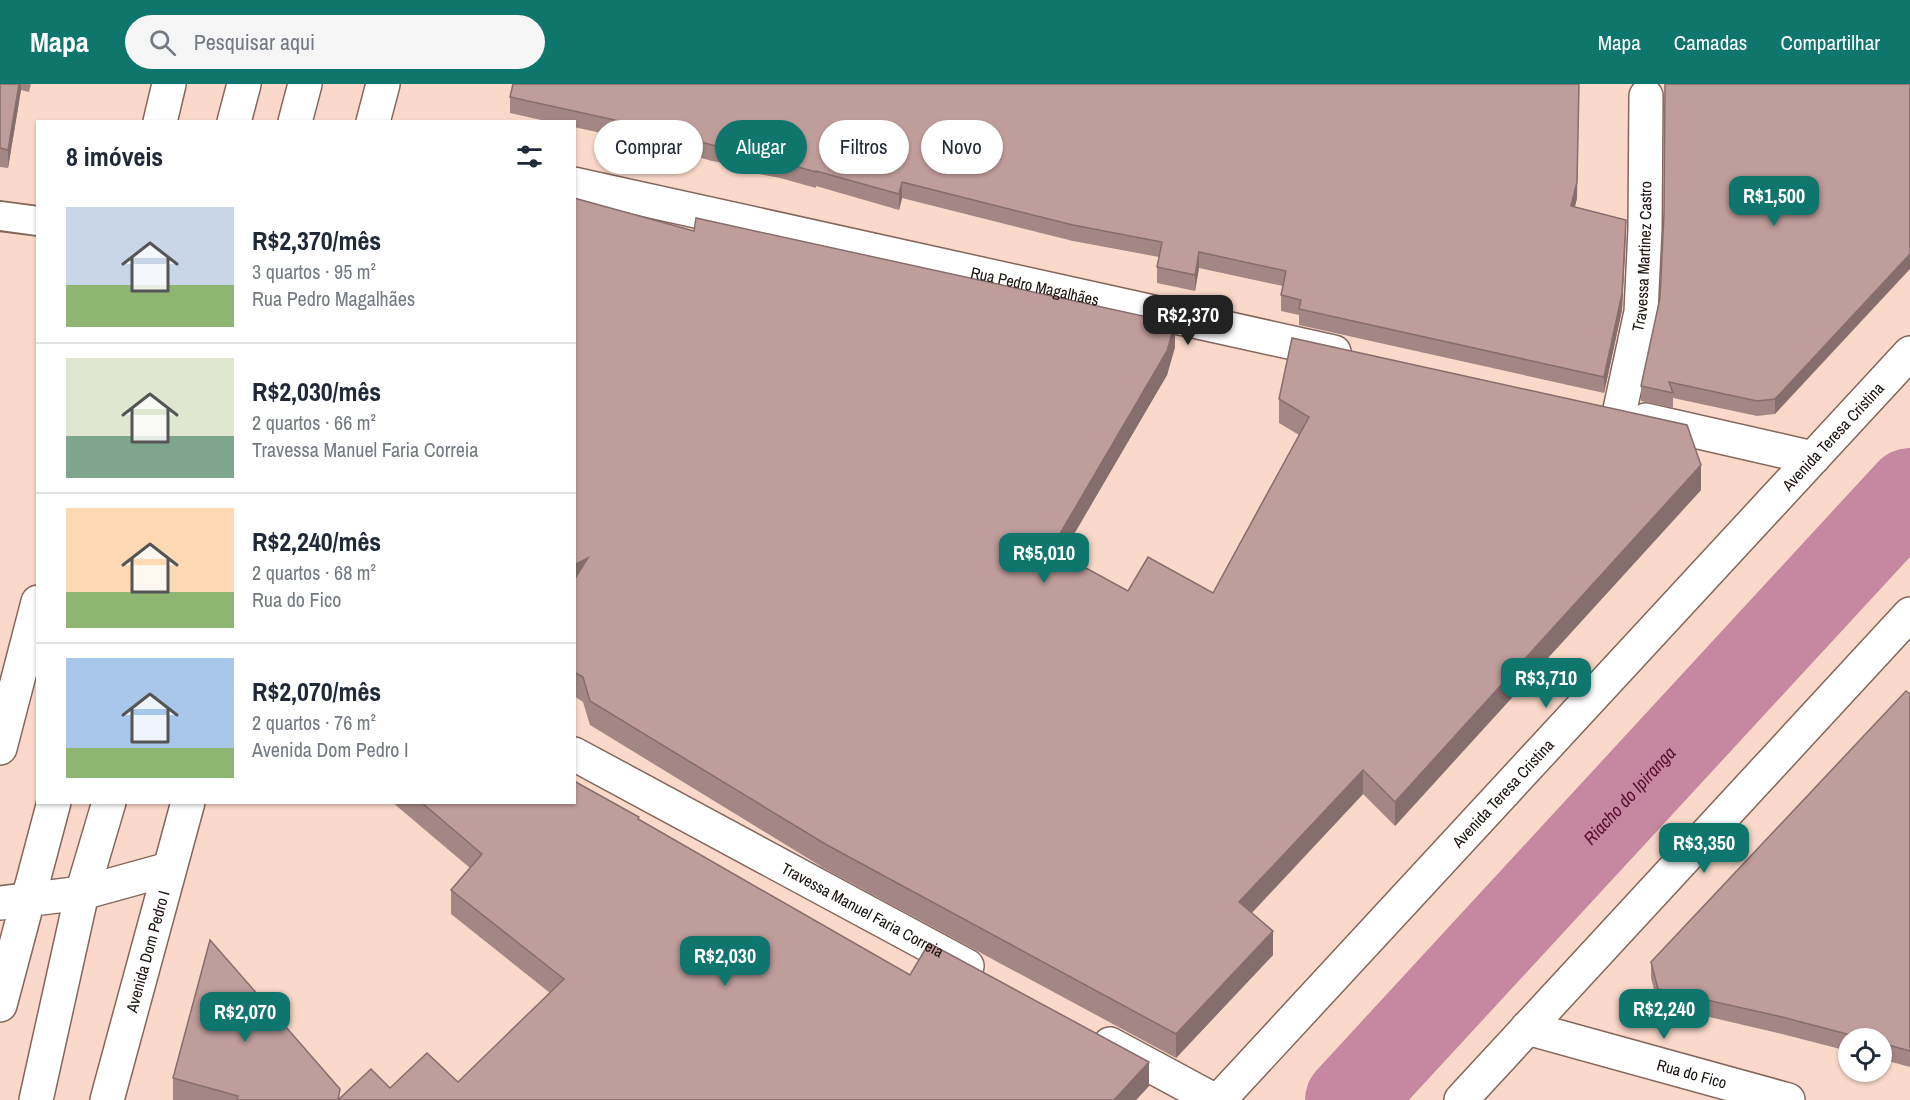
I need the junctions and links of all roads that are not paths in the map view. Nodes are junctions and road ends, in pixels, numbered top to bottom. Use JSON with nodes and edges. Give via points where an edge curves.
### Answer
{"nodes":[{"id":1,"x":168,"y":84,"type":"edge"},
{"id":2,"x":244,"y":84,"type":"edge"},
{"id":3,"x":305,"y":84,"type":"edge"},
{"id":4,"x":383,"y":84,"type":"edge"},
{"id":5,"x":1646,"y":96,"type":"dead end"},
{"id":6,"x":160,"y":120,"type":"edge"},
{"id":7,"x":235,"y":120,"type":"edge"},
{"id":8,"x":296,"y":120,"type":"edge"},
{"id":9,"x":374,"y":120,"type":"edge"},
{"id":10,"x":576,"y":184,"type":"edge"},
{"id":11,"x":0,"y":216,"type":"edge"},
{"id":12,"x":36,"y":221,"type":"edge"},
{"id":13,"x":1910,"y":352,"type":"edge"},
{"id":14,"x":1363,"y":358,"type":"edge"},
{"id":15,"x":1813,"y":458,"type":"junction"},
{"id":16,"x":36,"y":610,"type":"edge"},
{"id":17,"x":1910,"y":615,"type":"edge"},
{"id":18,"x":0,"y":748,"type":"edge"},
{"id":19,"x":576,"y":755,"type":"edge"},
{"id":20,"x":53,"y":804,"type":"edge"},
{"id":21,"x":108,"y":804,"type":"edge"},
{"id":22,"x":187,"y":804,"type":"edge"},
{"id":23,"x":169,"y":869,"type":"junction"},
{"id":24,"x":82,"y":893,"type":"junction"},
{"id":25,"x":15,"y":902,"type":"edge"},
{"id":26,"x":994,"y":981,"type":"edge"},
{"id":27,"x":0,"y":1005,"type":"edge"},
{"id":28,"x":1527,"y":1028,"type":"junction"},
{"id":29,"x":1088,"y":1032,"type":"edge"},
{"id":30,"x":36,"y":1100,"type":"edge"},
{"id":31,"x":107,"y":1100,"type":"edge"},
{"id":32,"x":1214,"y":1100,"type":"edge"},
{"id":33,"x":1219,"y":1100,"type":"edge"},
{"id":34,"x":1461,"y":1100,"type":"edge"},
{"id":35,"x":1788,"y":1100,"type":"edge"}],
"edges":[{"from":1,"to":6,"type":"main road"},
{"from":2,"to":7,"type":"main road"},
{"from":3,"to":8,"type":"main road"},
{"from":4,"to":9,"type":"main road"},
{"from":5,"to":15,"type":"main road","name":"Travessa Martinez Castro","via":[[1641,312],[1607,412]]},
{"from":10,"to":14,"type":"main road","name":"Rua Pedro Magalhães"},
{"from":11,"to":12,"type":"lane"},
{"from":13,"to":15,"type":"main road","name":"Avenida Teresa Cristina"},
{"from":15,"to":33,"type":"main road","name":"Avenida Teresa Cristina"},
{"from":16,"to":18,"type":"main road"},
{"from":17,"to":28,"type":"main road"},
{"from":19,"to":26,"type":"main road","name":"Travessa Manuel Faria Correia"},
{"from":20,"to":25,"type":"main road"},
{"from":21,"to":24,"type":"main road"},
{"from":22,"to":23,"type":"main road","name":"Avenida Dom Pedro I"},
{"from":23,"to":24,"type":"main road"},
{"from":23,"to":31,"type":"main road","name":"Avenida Dom Pedro I"},
{"from":24,"to":25,"type":"main road"},
{"from":24,"to":30,"type":"main road"},
{"from":25,"to":27,"type":"main road"},
{"from":28,"to":34,"type":"main road"},
{"from":28,"to":35,"type":"main road","name":"Rua do Fico"},
{"from":29,"to":32,"type":"main road"}]}
